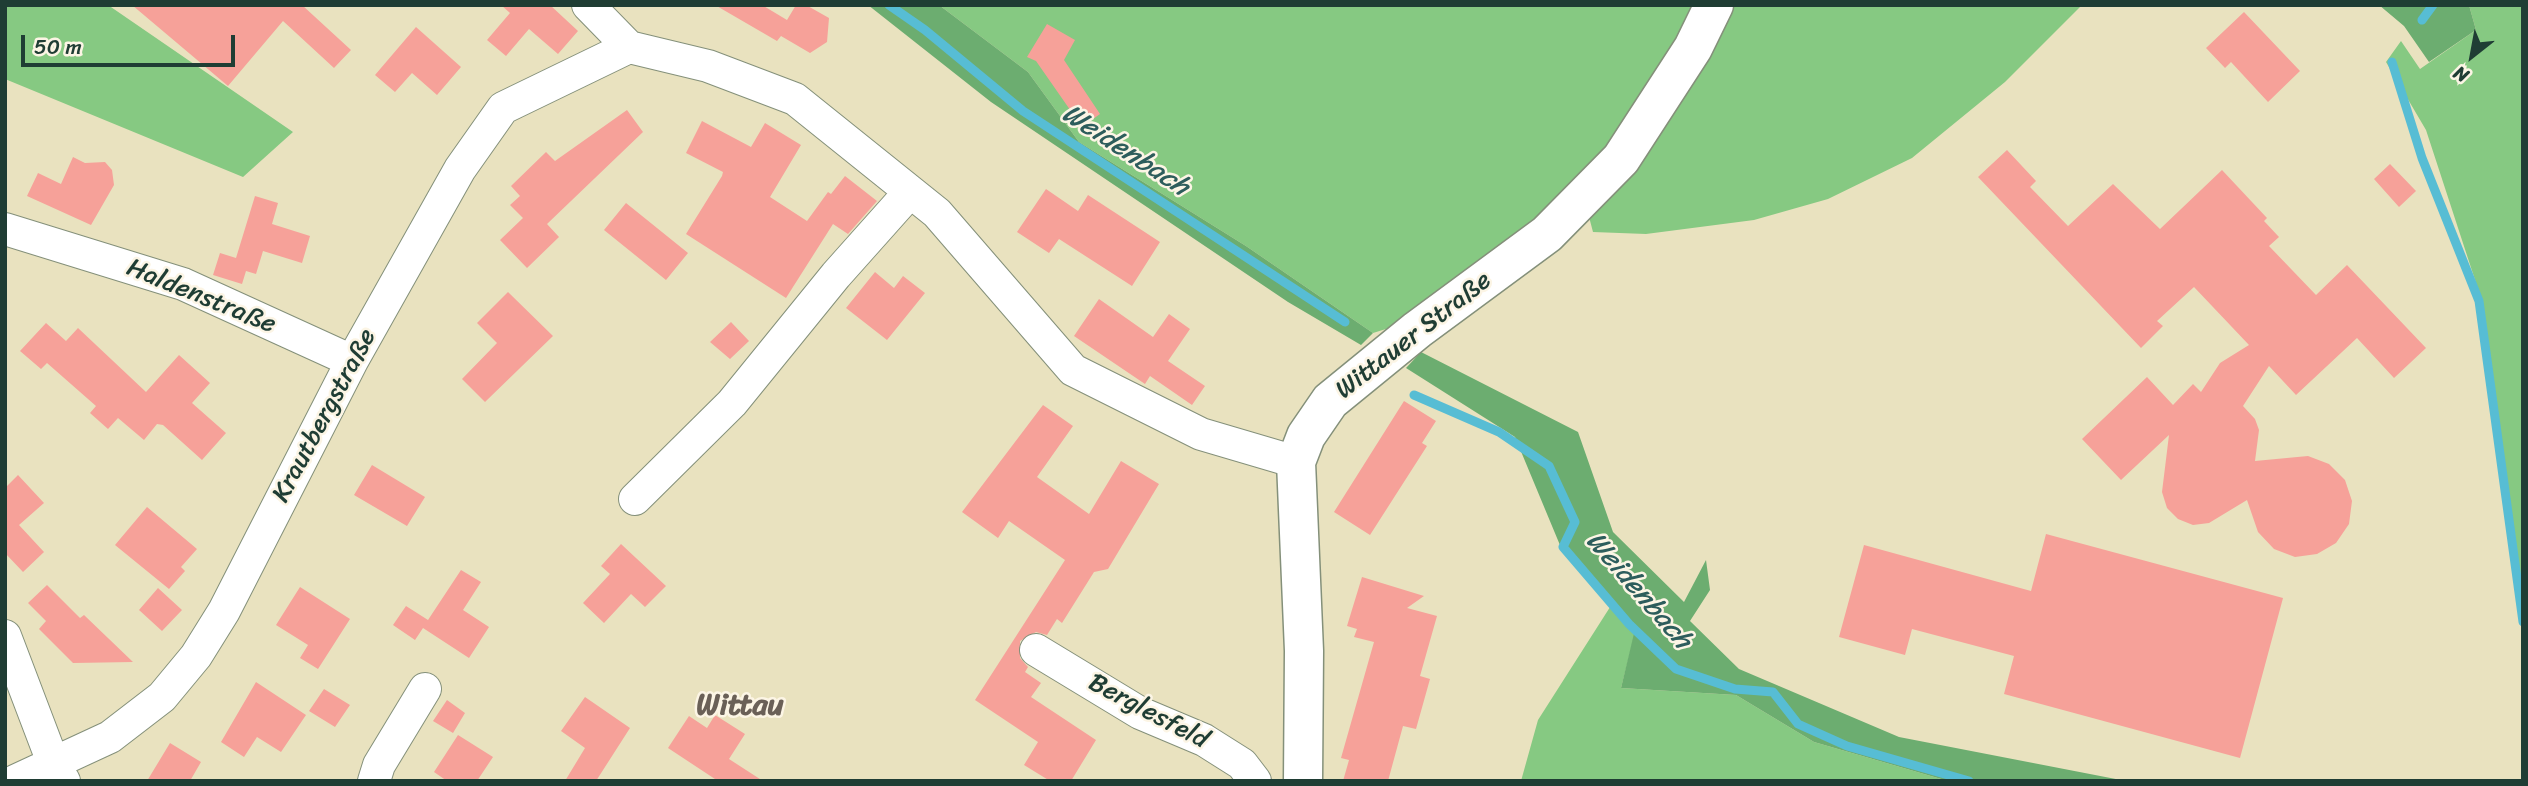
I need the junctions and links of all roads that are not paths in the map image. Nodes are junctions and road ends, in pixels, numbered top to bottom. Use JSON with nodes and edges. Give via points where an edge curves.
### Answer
{"nodes":[{"id":1,"x":588,"y":5,"type":"edge"},
{"id":2,"x":1714,"y":5,"type":"edge"},
{"id":3,"x":629,"y":47,"type":"junction"},
{"id":4,"x":910,"y":192,"type":"junction"},
{"id":5,"x":5,"y":229,"type":"edge"},
{"id":6,"x":352,"y":361,"type":"junction"},
{"id":7,"x":1296,"y":462,"type":"junction"},
{"id":8,"x":635,"y":499,"type":"dead end"},
{"id":9,"x":5,"y":636,"type":"edge"},
{"id":10,"x":1036,"y":650,"type":"dead end"},
{"id":11,"x":425,"y":689,"type":"dead end"},
{"id":12,"x":59,"y":773,"type":"edge"},
{"id":13,"x":15,"y":781,"type":"edge"},
{"id":14,"x":374,"y":781,"type":"edge"},
{"id":15,"x":1255,"y":781,"type":"edge"},
{"id":16,"x":1303,"y":781,"type":"edge"}],
"edges":[{"from":1,"to":3,"type":"street"},
{"from":2,"to":7,"type":"street","name":"Wittauer Straße","via":[[1693,48],[1621,159],[1547,234],[1330,401],[1306,436]]},
{"from":3,"to":4,"type":"street","via":[[708,65],[796,100]]},
{"from":3,"to":6,"type":"street","name":"Krautbergstraße","via":[[503,108],[460,169]]},
{"from":4,"to":7,"type":"street","via":[[937,213],[1073,370],[1201,434]]},
{"from":4,"to":8,"type":"street","via":[[732,403]]},
{"from":5,"to":6,"type":"street","name":"Haldenstraße","via":[[183,284]]},
{"from":6,"to":12,"type":"street","name":"Krautbergstraße","via":[[224,611],[196,656],[162,697]]},
{"from":7,"to":16,"type":"street","name":"Wittauer Straße","via":[[1304,651]]},
{"from":9,"to":12,"type":"street"},
{"from":10,"to":15,"type":"street","name":"Berglesfeld","via":[[1140,713],[1204,740],[1242,764]]},
{"from":11,"to":14,"type":"street"},
{"from":12,"to":13,"type":"street","name":"Krautbergstraße"}]}
